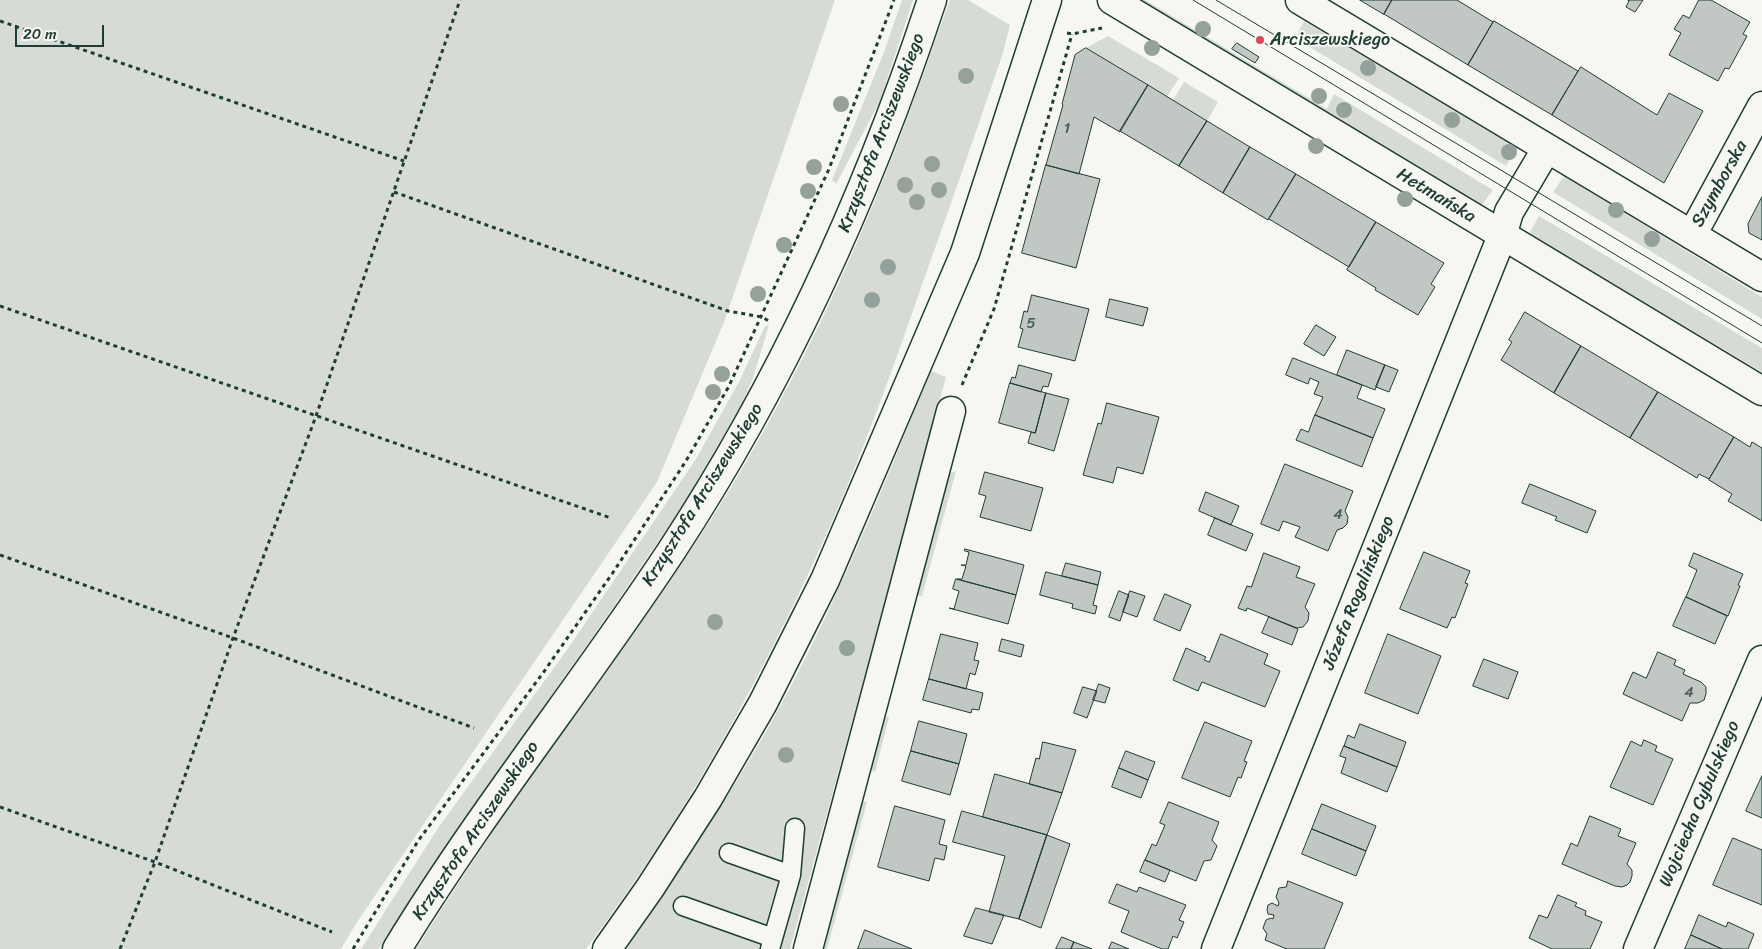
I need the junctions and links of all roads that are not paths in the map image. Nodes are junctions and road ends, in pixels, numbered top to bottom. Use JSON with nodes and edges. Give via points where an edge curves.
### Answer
{"nodes":[{"id":1,"x":932,"y":0,"type":"edge"},
{"id":2,"x":1112,"y":0,"type":"edge"},
{"id":3,"x":1300,"y":0,"type":"edge"},
{"id":4,"x":1040,"y":8,"type":"edge"},
{"id":5,"x":1762,"y":106,"type":"edge"},
{"id":6,"x":1547,"y":148,"type":"junction"},
{"id":7,"x":1692,"y":235,"type":"junction"},
{"id":8,"x":1502,"y":236,"type":"junction"},
{"id":9,"x":1762,"y":277,"type":"edge"},
{"id":10,"x":1762,"y":392,"type":"edge"},
{"id":11,"x":951,"y":411,"type":"road end"},
{"id":12,"x":1762,"y":660,"type":"edge"},
{"id":13,"x":795,"y":828,"type":"dead end"},
{"id":14,"x":729,"y":852,"type":"dead end"},
{"id":15,"x":791,"y":875,"type":"junction"},
{"id":16,"x":683,"y":906,"type":"dead end"},
{"id":17,"x":771,"y":943,"type":"edge"},
{"id":18,"x":397,"y":949,"type":"edge"},
{"id":19,"x":607,"y":949,"type":"edge"},
{"id":20,"x":808,"y":949,"type":"edge"},
{"id":21,"x":1216,"y":949,"type":"edge"},
{"id":22,"x":1638,"y":949,"type":"edge"}],
"edges":[{"from":1,"to":18,"type":"main road","name":"Krzysztofa Arciszewskiego","via":[[866,181],[798,332],[752,419],[677,543],[495,800]]},
{"from":2,"to":8,"type":"main road","name":"Hetmańska"},
{"from":3,"to":6,"type":"main road"},
{"from":4,"to":19,"type":"main road","via":[[965,253],[825,580],[763,703],[708,798]]},
{"from":5,"to":7,"type":"main road","name":"Szymborska"},
{"from":6,"to":7,"type":"main road"},
{"from":6,"to":8,"type":"main road","name":"Józefa Rogalińskiego","via":[[1509,212]]},
{"from":7,"to":9,"type":"main road"},
{"from":8,"to":10,"type":"main road","name":"Hetmańska"},
{"from":8,"to":21,"type":"main road","name":"Józefa Rogalińskiego"},
{"from":11,"to":20,"type":"main road"},
{"from":12,"to":22,"type":"main road","name":"Wojciecha Cybulskiego"},
{"from":13,"to":15,"type":"lane"},
{"from":14,"to":15,"type":"lane"},
{"from":15,"to":17,"type":"lane"},
{"from":16,"to":17,"type":"lane"}]}
